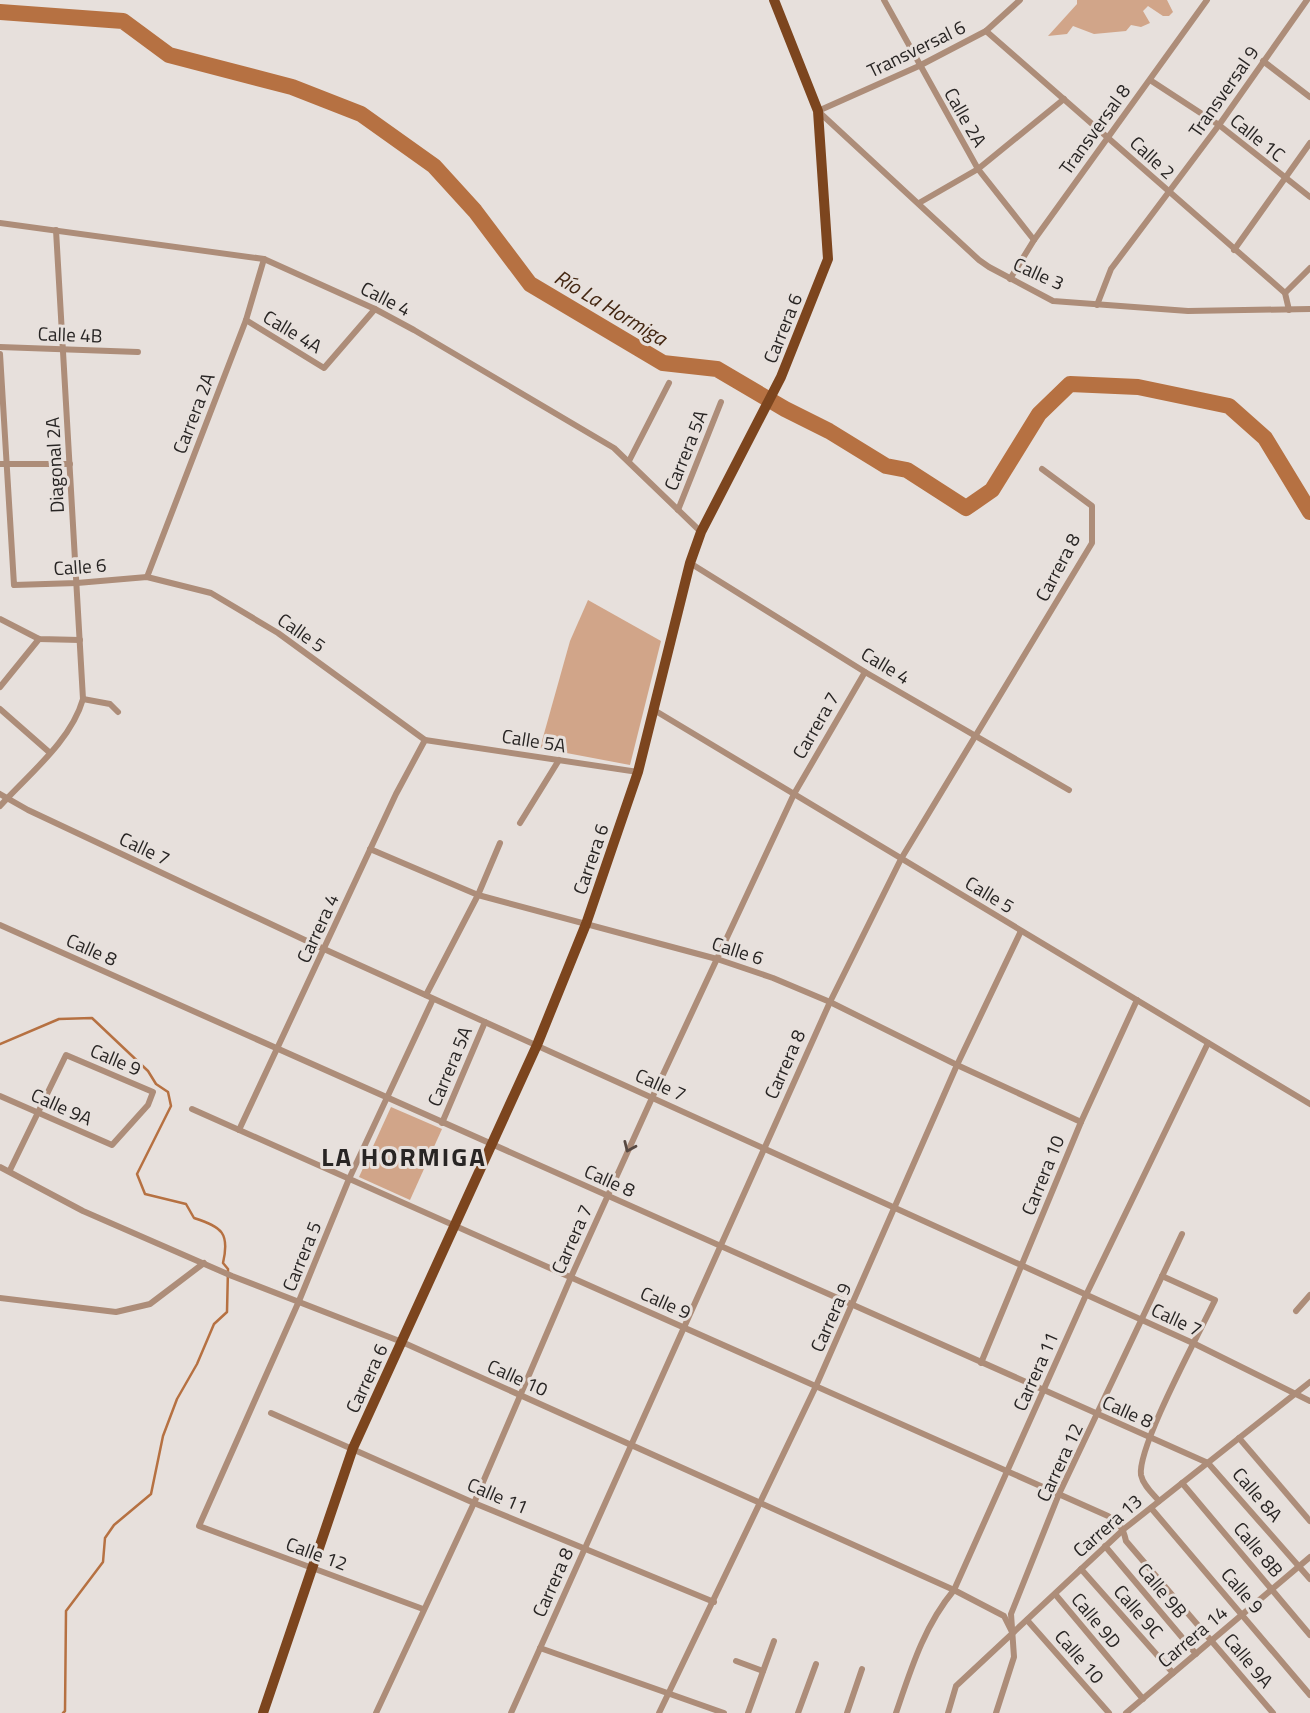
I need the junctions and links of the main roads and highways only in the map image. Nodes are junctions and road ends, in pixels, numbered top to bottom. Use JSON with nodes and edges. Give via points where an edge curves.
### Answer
{"nodes":[{"id":1,"x":774,"y":0,"type":"edge"},
{"id":2,"x":262,"y":1713,"type":"edge"}],
"edges":[{"from":1,"to":2,"type":"main road","name":"Carrera 6","via":[[818,111],[828,259],[781,377],[701,532],[638,772],[586,925],[537,1045],[353,1448]]}]}
